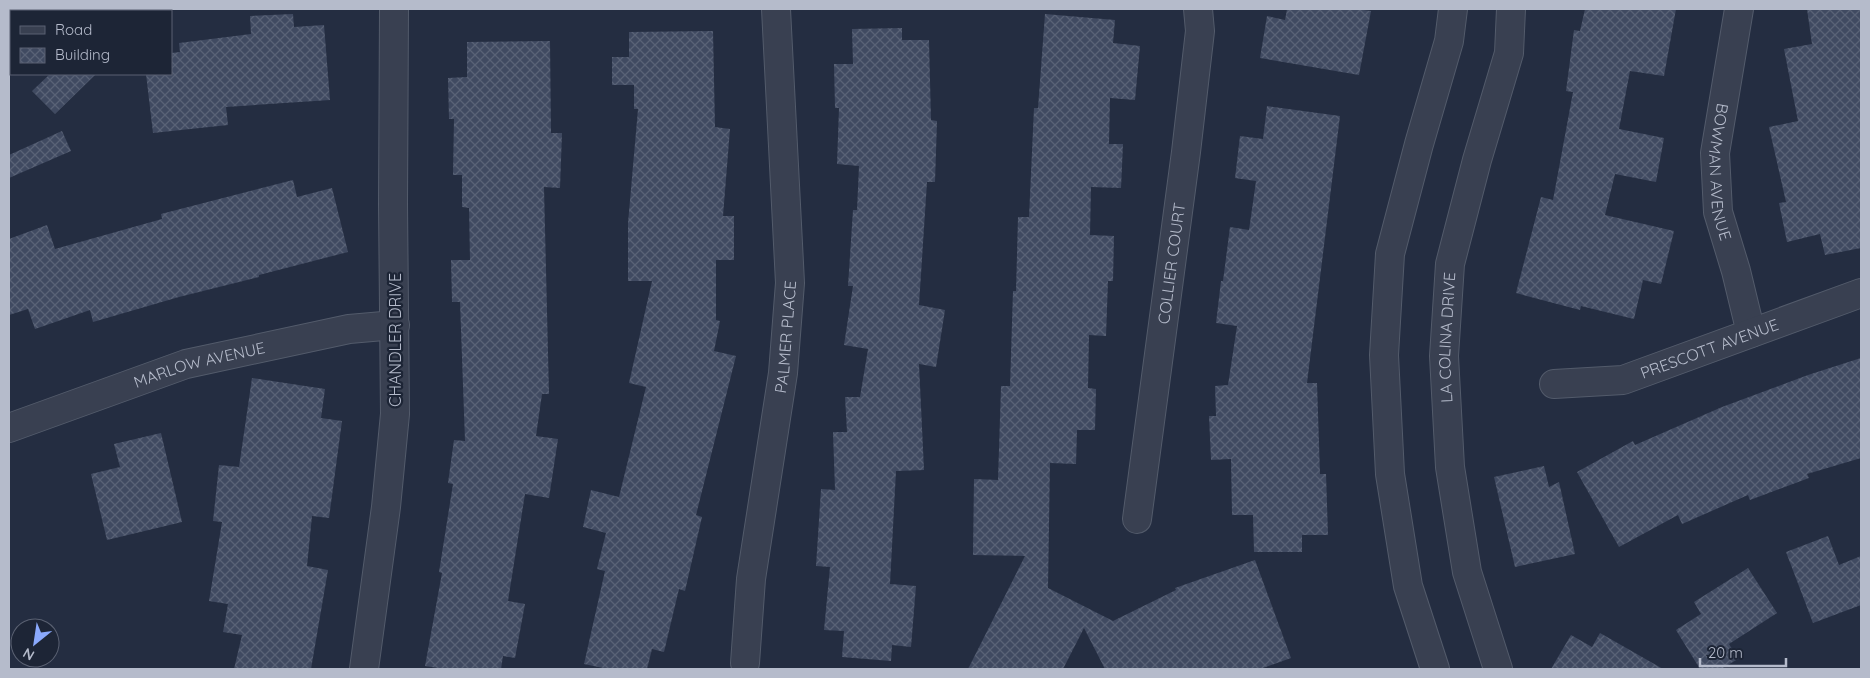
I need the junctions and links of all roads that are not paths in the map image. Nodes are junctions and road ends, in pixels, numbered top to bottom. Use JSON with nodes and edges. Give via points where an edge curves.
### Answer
{"nodes":[{"id":1,"x":394,"y":9,"type":"edge"},
{"id":2,"x":776,"y":9,"type":"edge"},
{"id":3,"x":1198,"y":9,"type":"edge"},
{"id":4,"x":1452,"y":9,"type":"edge"},
{"id":5,"x":1511,"y":9,"type":"edge"},
{"id":6,"x":1739,"y":9,"type":"edge"},
{"id":7,"x":1861,"y":293,"type":"edge"},
{"id":8,"x":396,"y":325,"type":"junction"},
{"id":9,"x":1750,"y":333,"type":"junction"},
{"id":10,"x":1554,"y":384,"type":"dead end"},
{"id":11,"x":9,"y":428,"type":"edge"},
{"id":12,"x":1137,"y":519,"type":"dead end"},
{"id":13,"x":745,"y":663,"type":"dead end"},
{"id":14,"x":364,"y":669,"type":"edge"},
{"id":15,"x":1435,"y":669,"type":"edge"},
{"id":16,"x":1498,"y":669,"type":"edge"}],
"edges":[{"from":1,"to":8,"type":"street","name":"CHANDLER DRIVE"},
{"from":2,"to":13,"type":"street","name":"PALMER PLACE","via":[[790,283],[783,373],[751,580]]},
{"from":3,"to":12,"type":"street","name":"COLLIER COURT","via":[[1200,31],[1187,142]]},
{"from":4,"to":15,"type":"street","via":[[1449,41],[1390,254],[1384,355],[1390,474],[1408,586]]},
{"from":5,"to":16,"type":"street","name":"LA COLINA DRIVE","via":[[1509,53],[1476,160],[1450,264],[1444,356],[1450,467],[1467,572]]},
{"from":6,"to":9,"type":"street","name":"BOWMAN AVENUE","via":[[1715,153],[1718,212]]},
{"from":7,"to":9,"type":"street","name":"PRESCOTT AVENUE"},
{"from":8,"to":11,"type":"street","name":"MARLOW AVENUE","via":[[348,329],[186,364]]},
{"from":8,"to":14,"type":"street","name":"CHANDLER DRIVE","via":[[396,414]]},
{"from":9,"to":10,"type":"street","name":"PRESCOTT AVENUE","via":[[1623,380]]}]}
